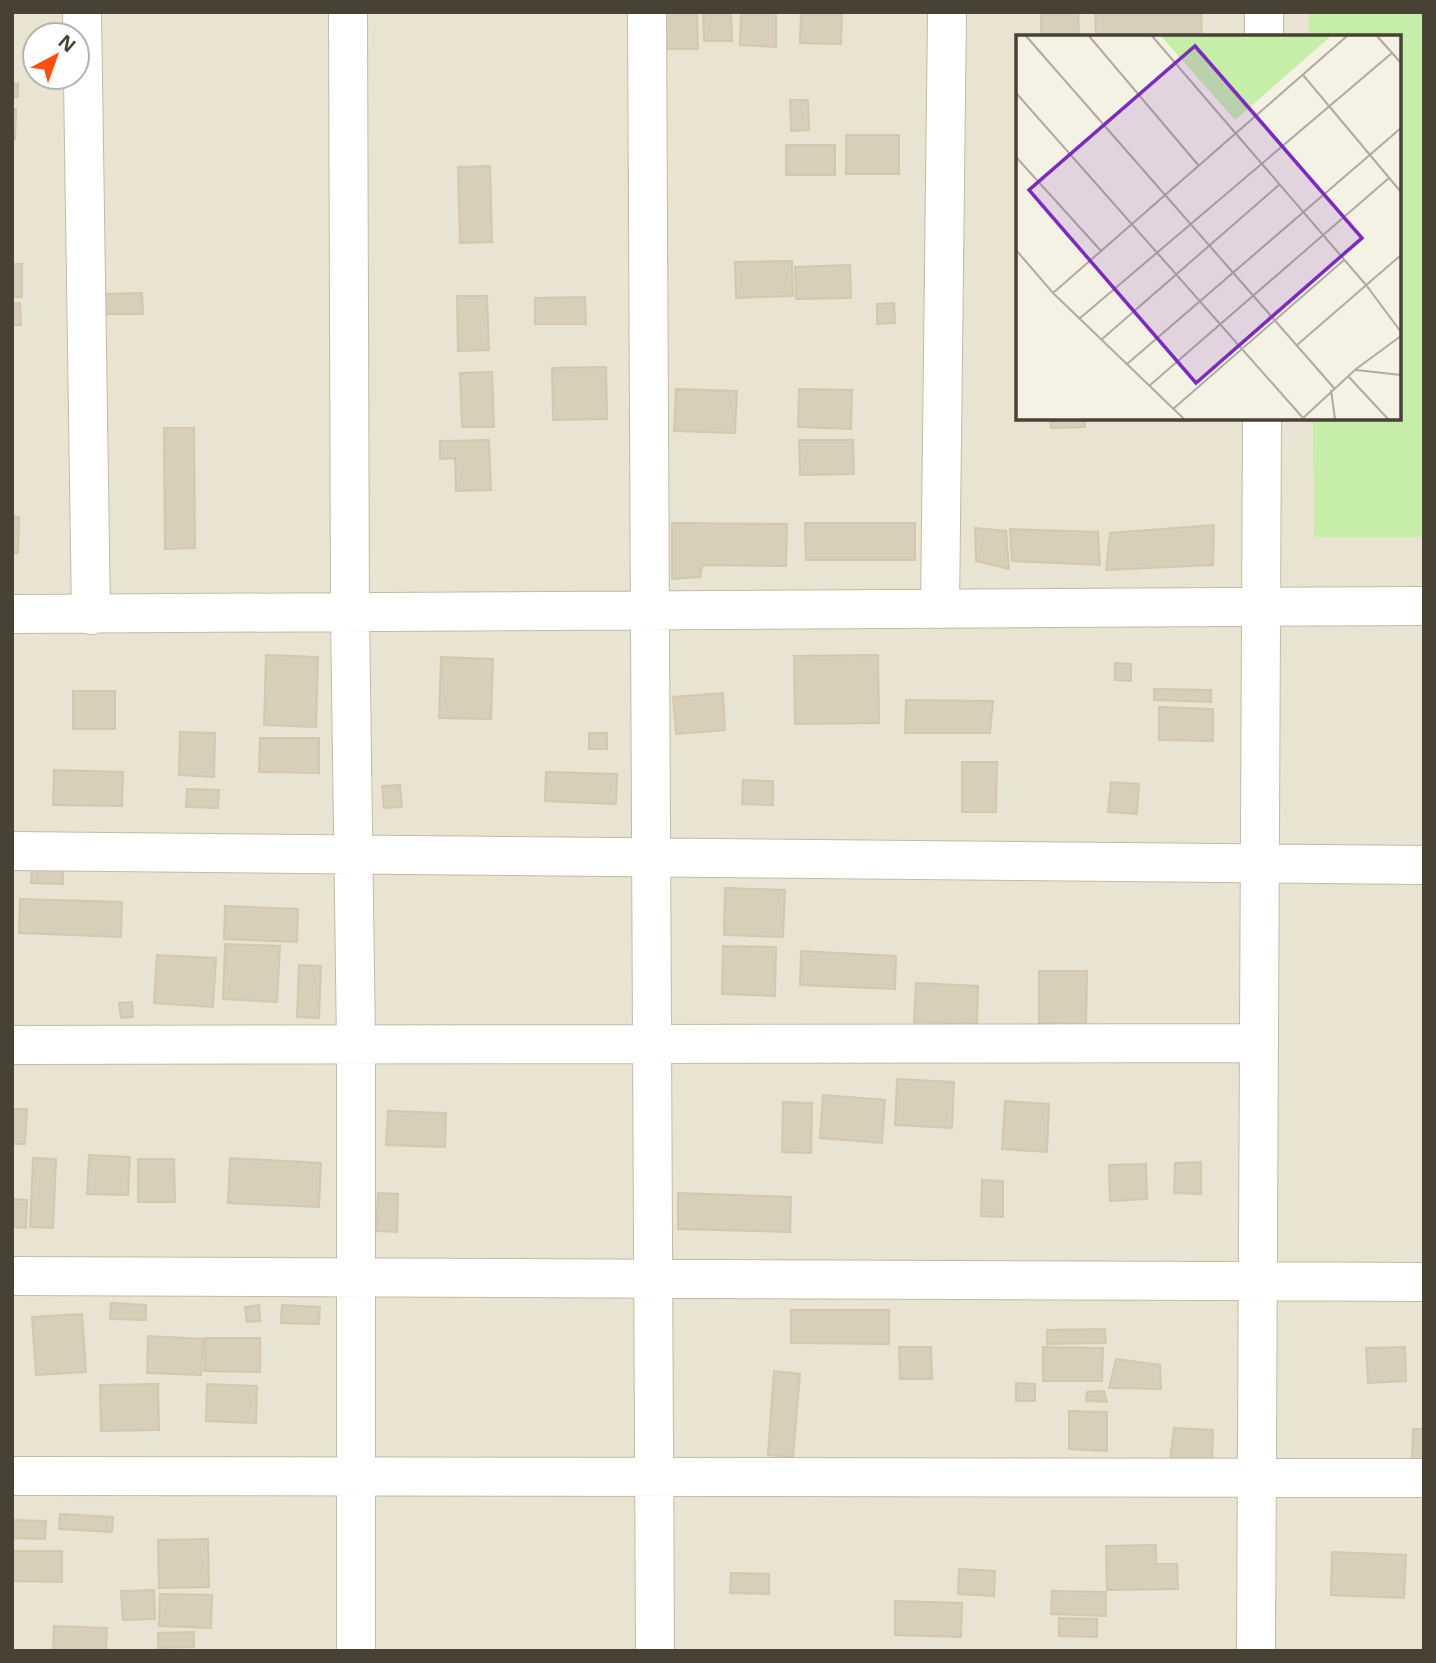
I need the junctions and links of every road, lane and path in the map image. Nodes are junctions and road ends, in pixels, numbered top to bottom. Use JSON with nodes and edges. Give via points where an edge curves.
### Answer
{"nodes":[{"id":1,"x":82,"y":12,"type":"edge"},
{"id":2,"x":348,"y":12,"type":"edge"},
{"id":3,"x":647,"y":12,"type":"edge"},
{"id":4,"x":947,"y":12,"type":"edge"},
{"id":5,"x":1264,"y":12,"type":"edge"},
{"id":6,"x":1264,"y":35,"type":"edge"},
{"id":7,"x":1262,"y":420,"type":"edge"},
{"id":8,"x":1424,"y":606,"type":"edge"},
{"id":9,"x":1262,"y":607,"type":"junction"},
{"id":10,"x":940,"y":609,"type":"junction"},
{"id":11,"x":650,"y":611,"type":"junction"},
{"id":12,"x":350,"y":613,"type":"junction"},
{"id":13,"x":12,"y":614,"type":"edge"},
{"id":14,"x":91,"y":615,"type":"junction"},
{"id":15,"x":12,"y":851,"type":"edge"},
{"id":16,"x":353,"y":854,"type":"junction"},
{"id":17,"x":651,"y":857,"type":"junction"},
{"id":18,"x":1260,"y":864,"type":"junction"},
{"id":19,"x":1424,"y":866,"type":"edge"},
{"id":20,"x":1259,"y":1042,"type":"junction"},
{"id":21,"x":652,"y":1043,"type":"junction"},
{"id":22,"x":356,"y":1044,"type":"junction"},
{"id":23,"x":12,"y":1045,"type":"edge"},
{"id":24,"x":12,"y":1276,"type":"edge"},
{"id":25,"x":356,"y":1278,"type":"junction"},
{"id":26,"x":653,"y":1279,"type":"junction"},
{"id":27,"x":1258,"y":1281,"type":"junction"},
{"id":28,"x":1424,"y":1282,"type":"edge"},
{"id":29,"x":12,"y":1476,"type":"edge"},
{"id":30,"x":356,"y":1476,"type":"junction"},
{"id":31,"x":654,"y":1477,"type":"junction"},
{"id":32,"x":1257,"y":1478,"type":"junction"},
{"id":33,"x":1424,"y":1478,"type":"edge"},
{"id":34,"x":356,"y":1651,"type":"edge"},
{"id":35,"x":654,"y":1651,"type":"edge"},
{"id":36,"x":1256,"y":1651,"type":"edge"}],
"edges":[{"from":1,"to":14,"type":"street"},
{"from":2,"to":12,"type":"street"},
{"from":3,"to":11,"type":"street"},
{"from":4,"to":10,"type":"street"},
{"from":5,"to":6,"type":"street"},
{"from":7,"to":9,"type":"street"},
{"from":8,"to":9,"type":"street"},
{"from":9,"to":10,"type":"street"},
{"from":9,"to":18,"type":"street"},
{"from":10,"to":11,"type":"street"},
{"from":11,"to":12,"type":"street"},
{"from":11,"to":17,"type":"street"},
{"from":12,"to":14,"type":"street"},
{"from":12,"to":16,"type":"street"},
{"from":13,"to":14,"type":"street"},
{"from":15,"to":16,"type":"street"},
{"from":16,"to":17,"type":"street"},
{"from":16,"to":22,"type":"street"},
{"from":17,"to":18,"type":"street"},
{"from":17,"to":21,"type":"street"},
{"from":18,"to":19,"type":"street"},
{"from":18,"to":20,"type":"street"},
{"from":20,"to":21,"type":"street"},
{"from":20,"to":27,"type":"street"},
{"from":21,"to":22,"type":"street"},
{"from":21,"to":26,"type":"street"},
{"from":22,"to":23,"type":"street"},
{"from":22,"to":25,"type":"street"},
{"from":24,"to":25,"type":"street"},
{"from":25,"to":26,"type":"street"},
{"from":25,"to":30,"type":"street"},
{"from":26,"to":27,"type":"street"},
{"from":26,"to":31,"type":"street"},
{"from":27,"to":28,"type":"street"},
{"from":27,"to":32,"type":"street"},
{"from":29,"to":30,"type":"street"},
{"from":30,"to":31,"type":"street"},
{"from":30,"to":34,"type":"street"},
{"from":31,"to":32,"type":"street"},
{"from":31,"to":35,"type":"street"},
{"from":32,"to":33,"type":"street"},
{"from":32,"to":36,"type":"street"}]}
